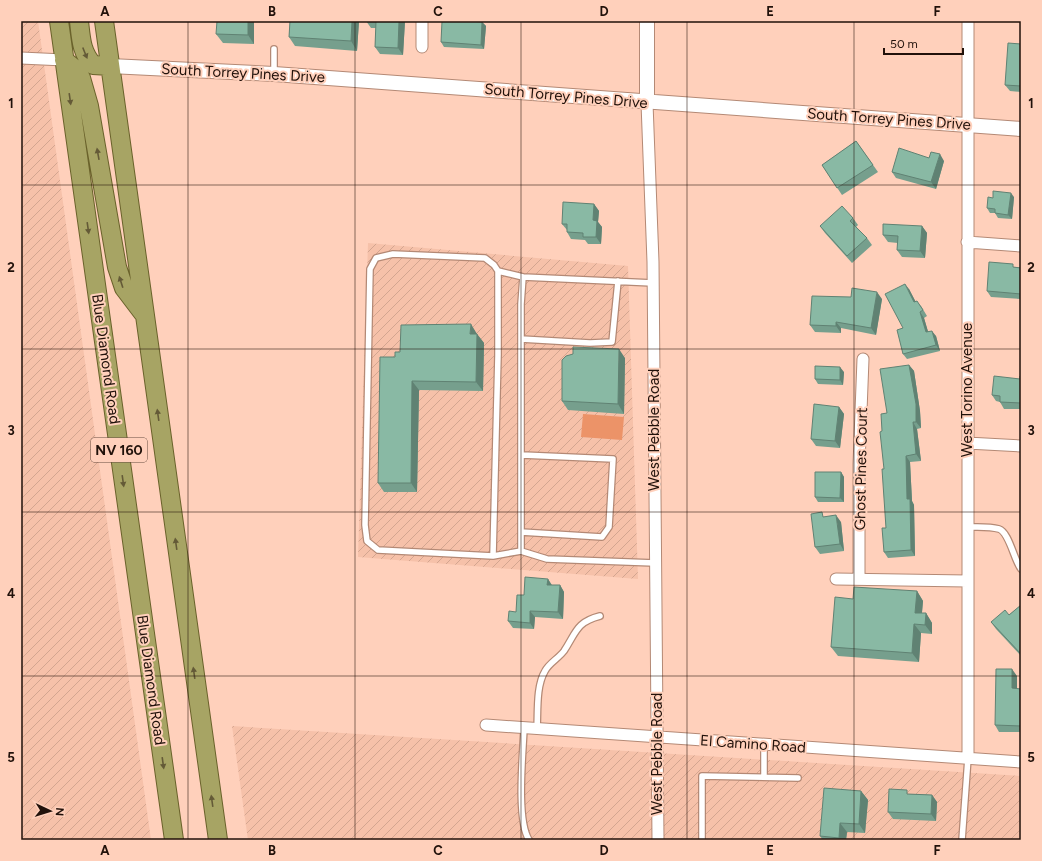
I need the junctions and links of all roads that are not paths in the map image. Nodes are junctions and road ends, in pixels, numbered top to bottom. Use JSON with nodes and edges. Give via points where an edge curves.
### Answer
{"nodes":[{"id":1,"x":59,"y":21,"type":"edge"},
{"id":2,"x":79,"y":21,"type":"edge"},
{"id":3,"x":104,"y":21,"type":"edge"},
{"id":4,"x":422,"y":21,"type":"edge"},
{"id":5,"x":647,"y":21,"type":"edge"},
{"id":6,"x":968,"y":21,"type":"edge"},
{"id":7,"x":422,"y":47,"type":"dead end"},
{"id":8,"x":274,"y":49,"type":"dead end"},
{"id":9,"x":21,"y":58,"type":"edge"},
{"id":10,"x":64,"y":60,"type":"junction"},
{"id":11,"x":110,"y":66,"type":"junction"},
{"id":12,"x":274,"y":74,"type":"junction"},
{"id":13,"x":647,"y":103,"type":"junction"},
{"id":14,"x":968,"y":125,"type":"junction"},
{"id":15,"x":1021,"y":129,"type":"edge"},
{"id":16,"x":967,"y":242,"type":"junction"},
{"id":17,"x":1021,"y":246,"type":"edge"},
{"id":18,"x":498,"y":271,"type":"junction"},
{"id":19,"x":523,"y":277,"type":"junction"},
{"id":20,"x":618,"y":282,"type":"junction"},
{"id":21,"x":653,"y":283,"type":"junction"},
{"id":22,"x":144,"y":314,"type":"junction"},
{"id":23,"x":521,"y":339,"type":"junction"},
{"id":24,"x":863,"y":359,"type":"dead end"},
{"id":25,"x":967,"y":442,"type":"junction"},
{"id":26,"x":1021,"y":446,"type":"edge"},
{"id":27,"x":522,"y":455,"type":"junction"},
{"id":28,"x":967,"y":526,"type":"junction"},
{"id":29,"x":520,"y":532,"type":"junction"},
{"id":30,"x":521,"y":551,"type":"junction"},
{"id":31,"x":493,"y":556,"type":"junction"},
{"id":32,"x":655,"y":563,"type":"junction"},
{"id":33,"x":1021,"y":569,"type":"edge"},
{"id":34,"x":836,"y":579,"type":"dead end"},
{"id":35,"x":859,"y":579,"type":"junction"},
{"id":36,"x":967,"y":581,"type":"junction"},
{"id":37,"x":600,"y":616,"type":"dead end"},
{"id":38,"x":486,"y":725,"type":"dead end"},
{"id":39,"x":524,"y":728,"type":"junction"},
{"id":40,"x":537,"y":729,"type":"junction"},
{"id":41,"x":657,"y":737,"type":"junction"},
{"id":42,"x":764,"y":744,"type":"junction"},
{"id":43,"x":968,"y":758,"type":"junction"},
{"id":44,"x":1021,"y":762,"type":"edge"},
{"id":45,"x":764,"y":777,"type":"junction"},
{"id":46,"x":798,"y":778,"type":"dead end"},
{"id":47,"x":174,"y":840,"type":"edge"},
{"id":48,"x":218,"y":840,"type":"edge"},
{"id":49,"x":529,"y":840,"type":"edge"},
{"id":50,"x":658,"y":840,"type":"edge"},
{"id":51,"x":702,"y":840,"type":"edge"},
{"id":52,"x":962,"y":840,"type":"edge"}],
"edges":[{"from":1,"to":10,"type":"highway","name":"Blue Diamond Road","number":"NV 160"},
{"from":2,"to":11,"type":"highway","one_way":true,"via":[[84,53],[88,60],[93,65]]},
{"from":3,"to":11,"type":"highway","number":"NV 160"},
{"from":4,"to":7,"type":"street"},
{"from":5,"to":13,"type":"street","name":"West Pebble Road"},
{"from":6,"to":14,"type":"street","name":"West Torino Avenue"},
{"from":8,"to":12,"type":"lane"},
{"from":9,"to":10,"type":"street"},
{"from":22,"to":10,"type":"highway","one_way":true,"via":[[124,288],[117,267],[89,106],[81,78]]},
{"from":10,"to":47,"type":"highway","name":"Blue Diamond Road","number":"NV 160","one_way":true},
{"from":11,"to":12,"type":"street","name":"South Torrey Pines Drive"},
{"from":11,"to":22,"type":"highway","number":"NV 160"},
{"from":12,"to":13,"type":"street","name":"South Torrey Pines Drive"},
{"from":13,"to":14,"type":"street","name":"South Torrey Pines Drive"},
{"from":13,"to":21,"type":"street","name":"West Pebble Road"},
{"from":14,"to":15,"type":"street","name":"South Torrey Pines Drive"},
{"from":14,"to":16,"type":"street","name":"West Torino Avenue"},
{"from":16,"to":17,"type":"street"},
{"from":16,"to":25,"type":"street","name":"West Torino Avenue"},
{"from":18,"to":19,"type":"lane"},
{"from":18,"to":31,"type":"lane"},
{"from":18,"to":31,"type":"lane","via":[[485,258],[393,254],[376,258],[370,269],[365,525],[367,541],[378,550]]},
{"from":19,"to":20,"type":"lane"},
{"from":19,"to":23,"type":"lane"},
{"from":20,"to":21,"type":"lane"},
{"from":20,"to":23,"type":"lane","via":[[612,342]]},
{"from":21,"to":32,"type":"street","name":"West Pebble Road"},
{"from":48,"to":22,"type":"highway","number":"NV 160","one_way":true},
{"from":23,"to":27,"type":"lane"},
{"from":24,"to":35,"type":"street","name":"Ghost Pines Court","via":[[859,464]]},
{"from":25,"to":26,"type":"street"},
{"from":25,"to":28,"type":"street","name":"West Torino Avenue"},
{"from":27,"to":29,"type":"lane"},
{"from":27,"to":29,"type":"lane","via":[[613,459],[609,528],[602,537]]},
{"from":28,"to":33,"type":"lane","via":[[999,529],[1004,532],[1016,563]]},
{"from":28,"to":36,"type":"street","name":"West Torino Avenue"},
{"from":29,"to":30,"type":"lane"},
{"from":30,"to":31,"type":"lane"},
{"from":30,"to":32,"type":"lane","via":[[547,559]]},
{"from":32,"to":41,"type":"street","name":"West Pebble Road"},
{"from":34,"to":35,"type":"street"},
{"from":35,"to":36,"type":"street"},
{"from":36,"to":43,"type":"street","name":"West Torino Avenue"},
{"from":37,"to":40,"type":"lane","via":[[588,619],[573,634],[564,651],[545,671],[540,686]]},
{"from":38,"to":39,"type":"street","name":"El Camino Road"},
{"from":39,"to":40,"type":"street","name":"El Camino Road"},
{"from":39,"to":49,"type":"lane","via":[[521,793],[525,834]]},
{"from":40,"to":41,"type":"street","name":"El Camino Road"},
{"from":41,"to":42,"type":"street","name":"El Camino Road"},
{"from":41,"to":50,"type":"street","name":"West Pebble Road"},
{"from":42,"to":43,"type":"street","name":"El Camino Road"},
{"from":42,"to":45,"type":"lane"},
{"from":43,"to":44,"type":"street","name":"El Camino Road"},
{"from":43,"to":52,"type":"lane"},
{"from":45,"to":46,"type":"lane"},
{"from":45,"to":51,"type":"lane","via":[[702,776]]}]}
